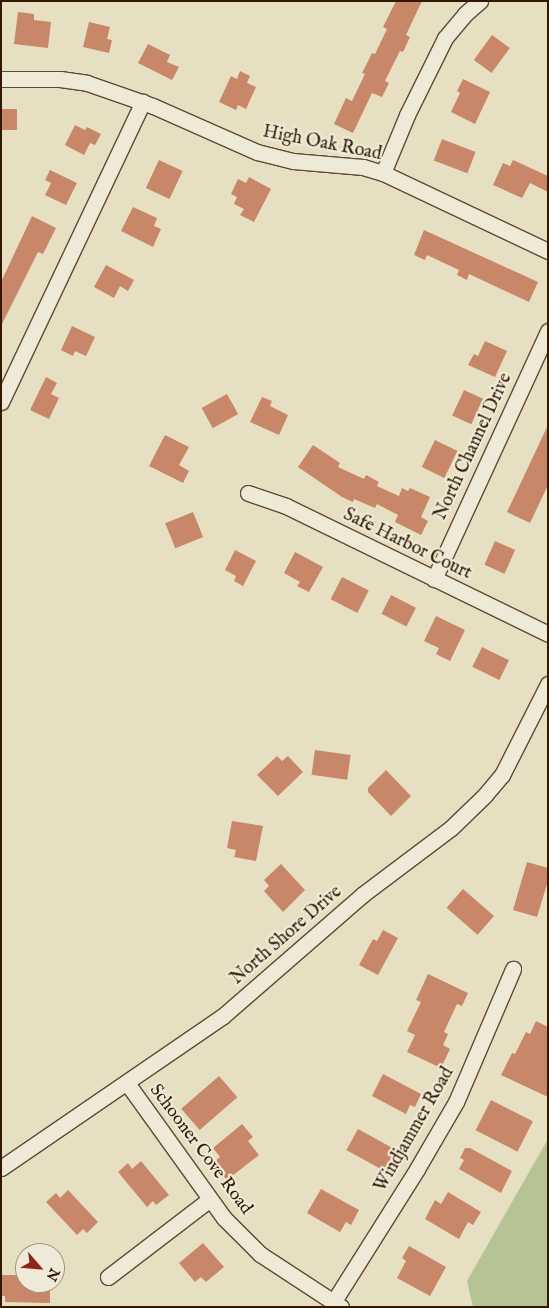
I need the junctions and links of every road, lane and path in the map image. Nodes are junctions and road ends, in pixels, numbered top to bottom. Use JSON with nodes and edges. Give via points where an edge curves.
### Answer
{"nodes":[{"id":1,"x":480,"y":1,"type":"edge"},
{"id":2,"x":1,"y":79,"type":"edge"},
{"id":3,"x":143,"y":102,"type":"junction"},
{"id":4,"x":383,"y":173,"type":"junction"},
{"id":5,"x":548,"y":251,"type":"edge"},
{"id":6,"x":548,"y":331,"type":"edge"},
{"id":7,"x":1,"y":402,"type":"edge"},
{"id":8,"x":248,"y":493,"type":"dead end"},
{"id":9,"x":434,"y":579,"type":"junction"},
{"id":10,"x":548,"y":634,"type":"edge"},
{"id":11,"x":548,"y":684,"type":"edge"},
{"id":12,"x":513,"y":969,"type":"dead end"},
{"id":13,"x":127,"y":1083,"type":"junction"},
{"id":14,"x":1,"y":1168,"type":"edge"},
{"id":15,"x":210,"y":1199,"type":"junction"},
{"id":16,"x":108,"y":1276,"type":"dead end"},
{"id":17,"x":337,"y":1304,"type":"edge"}],
"edges":[{"from":1,"to":4,"type":"street","via":[[445,38]]},
{"from":2,"to":3,"type":"street","name":"High Oak Road","via":[[37,78],[87,83]]},
{"from":3,"to":4,"type":"street","name":"High Oak Road","via":[[256,152],[293,161],[363,167]]},
{"from":3,"to":7,"type":"street"},
{"from":4,"to":5,"type":"street","name":"High Oak Road"},
{"from":6,"to":9,"type":"street","name":"North Channel Drive"},
{"from":8,"to":9,"type":"street","name":"Safe Harbor Court","via":[[286,506]]},
{"from":9,"to":10,"type":"street","name":"Safe Harbor Court"},
{"from":11,"to":13,"type":"street","name":"North Shore Drive","via":[[502,775],[451,828],[362,896],[223,1016]]},
{"from":12,"to":17,"type":"street","name":"Windjammer Road","via":[[456,1102]]},
{"from":13,"to":14,"type":"street","name":"North Shore Drive"},
{"from":13,"to":15,"type":"street","name":"Schooner Cove Road"},
{"from":15,"to":16,"type":"street"},
{"from":15,"to":17,"type":"street","name":"Schooner Cove Road","via":[[260,1254]]}]}
